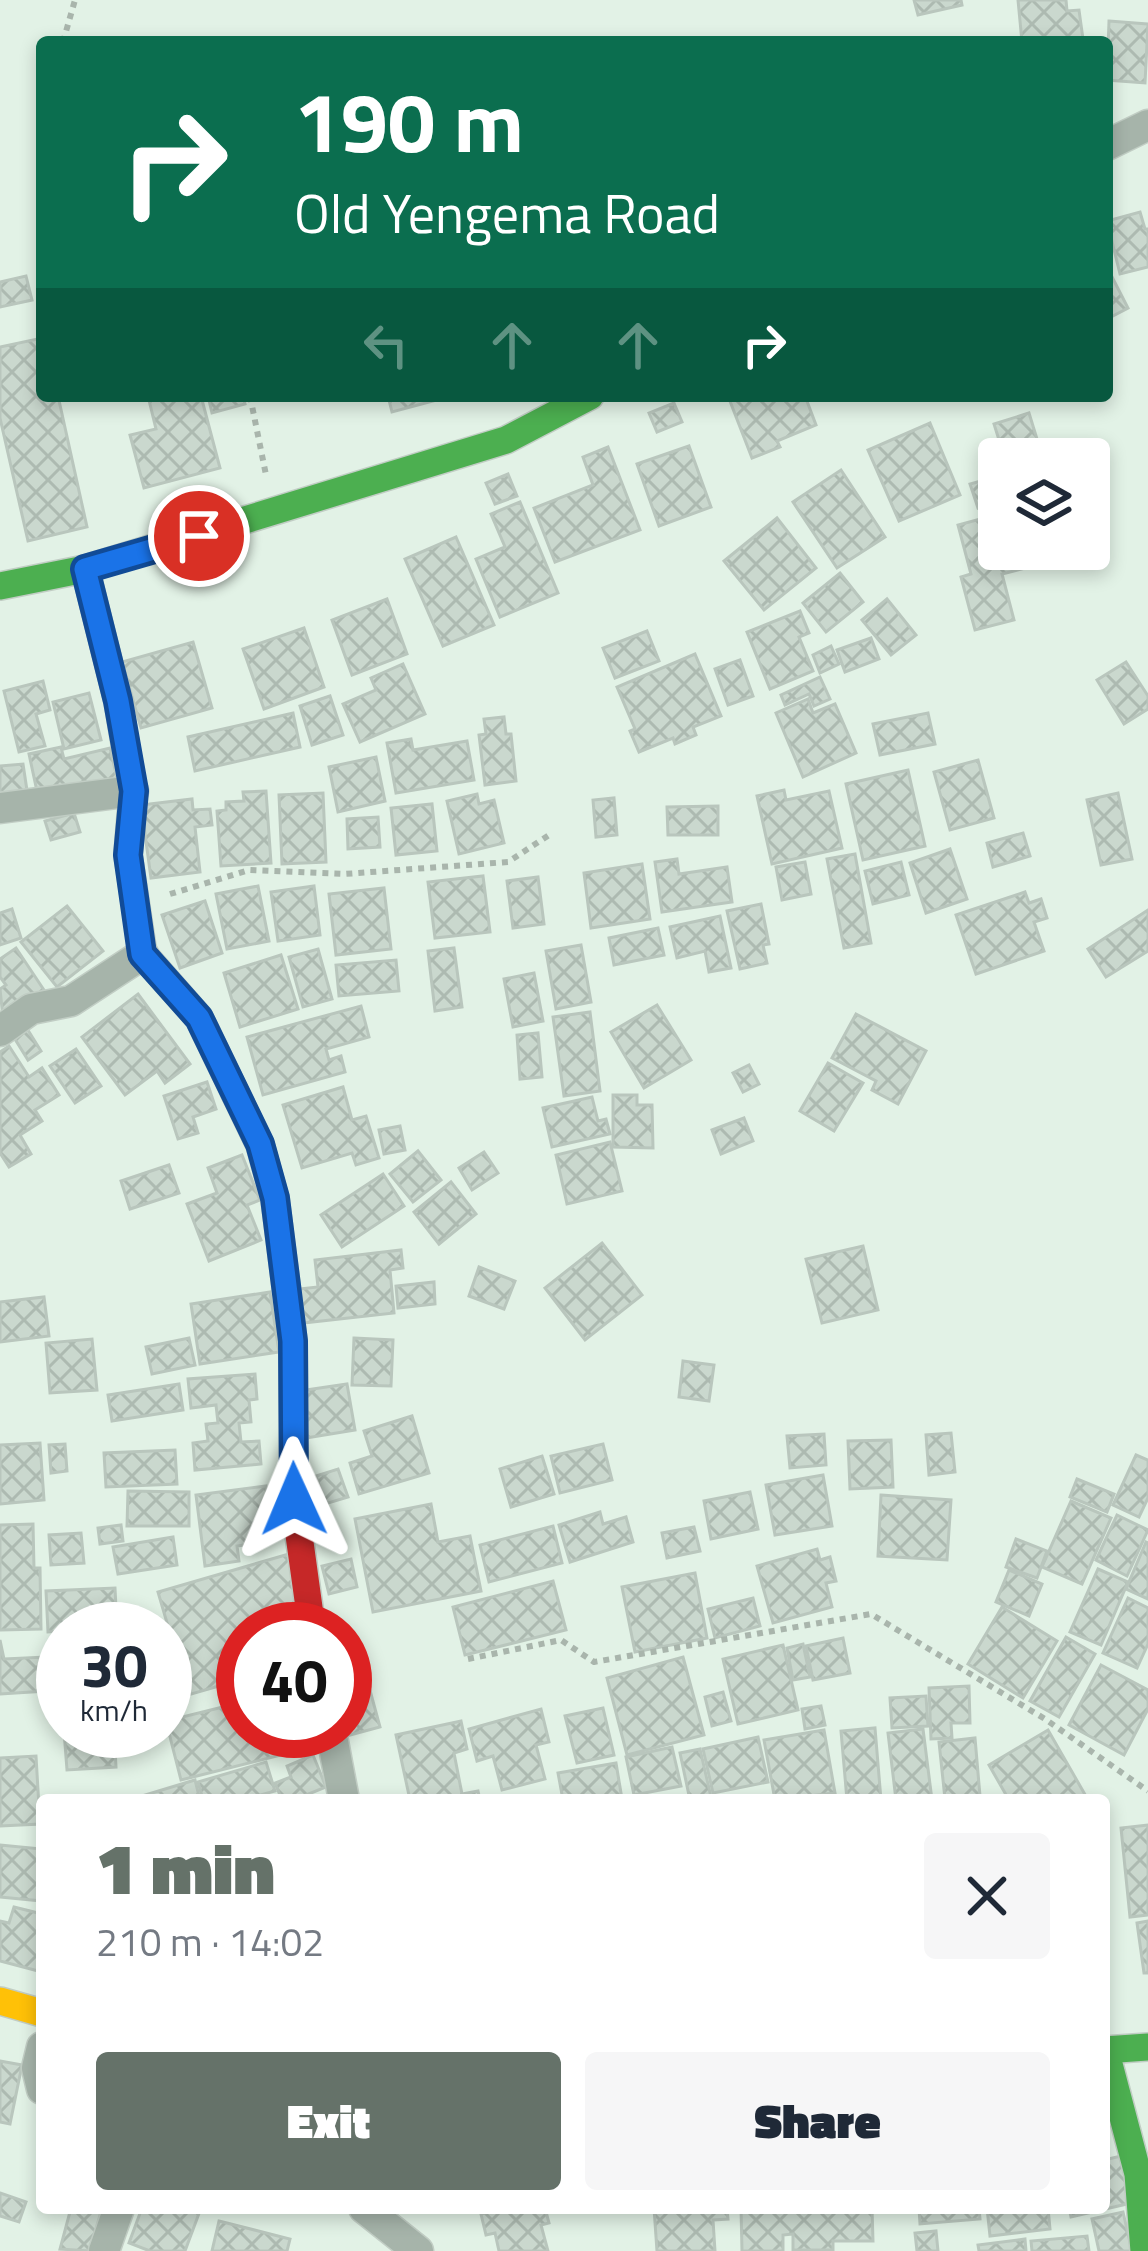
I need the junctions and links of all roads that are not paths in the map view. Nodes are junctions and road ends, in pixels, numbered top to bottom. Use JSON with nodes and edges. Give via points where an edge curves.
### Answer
{"nodes":[{"id":1,"x":1148,"y":125,"type":"edge"},
{"id":2,"x":1113,"y":142,"type":"edge"},
{"id":3,"x":579,"y":402,"type":"edge"},
{"id":4,"x":85,"y":569,"type":"junction"},
{"id":5,"x":0,"y":586,"type":"edge"},
{"id":6,"x":134,"y":791,"type":"junction"},
{"id":7,"x":0,"y":808,"type":"edge"},
{"id":8,"x":142,"y":954,"type":"junction"},
{"id":9,"x":0,"y":1031,"type":"edge"},
{"id":10,"x":308,"y":1602,"type":"edge"},
{"id":11,"x":336,"y":1758,"type":"edge"},
{"id":12,"x":343,"y":1794,"type":"edge"},
{"id":13,"x":0,"y":2001,"type":"edge"},
{"id":14,"x":36,"y":2011,"type":"edge"},
{"id":15,"x":1148,"y":2047,"type":"edge"},
{"id":16,"x":1110,"y":2049,"type":"edge"},
{"id":17,"x":1110,"y":2066,"type":"edge"},
{"id":18,"x":117,"y":2214,"type":"edge"},
{"id":19,"x":372,"y":2214,"type":"edge"},
{"id":20,"x":104,"y":2251,"type":"edge"},
{"id":21,"x":418,"y":2251,"type":"edge"},
{"id":22,"x":1144,"y":2251,"type":"edge"}],
"edges":[{"from":1,"to":2,"type":"street"},
{"from":3,"to":4,"type":"street","via":[[506,440]]},
{"from":4,"to":5,"type":"street"},
{"from":4,"to":6,"type":"street"},
{"from":6,"to":7,"type":"street"},
{"from":6,"to":8,"type":"street","via":[[128,855]]},
{"from":8,"to":9,"type":"street","via":[[71,1001],[31,1009]]},
{"from":8,"to":10,"type":"street","via":[[199,1018],[260,1144],[275,1198],[293,1341],[294,1499]]},
{"from":11,"to":12,"type":"street"},
{"from":13,"to":14,"type":"street"},
{"from":15,"to":16,"type":"street"},
{"from":17,"to":22,"type":"street","via":[[1142,2197]]},
{"from":18,"to":20,"type":"street"},
{"from":19,"to":21,"type":"street"}]}
